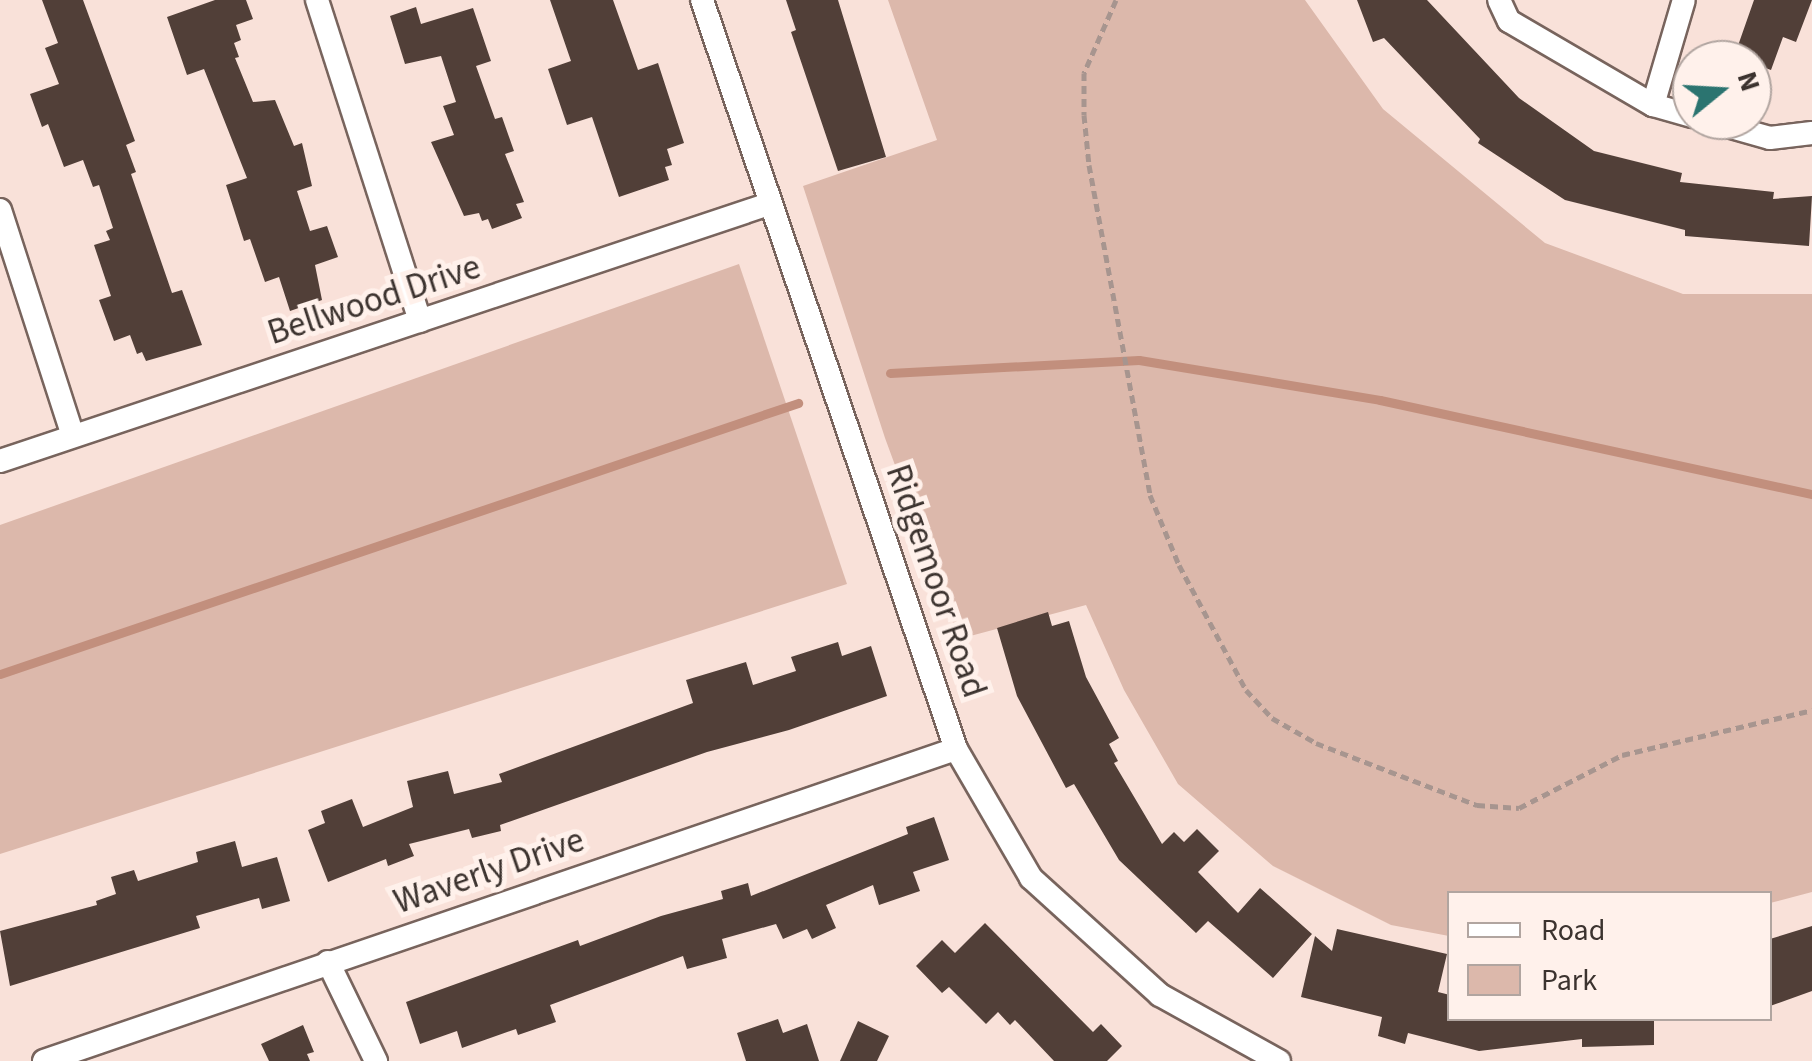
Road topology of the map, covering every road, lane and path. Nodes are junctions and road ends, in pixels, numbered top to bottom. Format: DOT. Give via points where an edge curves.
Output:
graph roads {
  1 [pos="317,0"];
  2 [pos="702,0"];
  3 [pos="1116,0"];
  4 [pos="1499,0"];
  5 [pos="1684,0"];
  6 [pos="1653,104"];
  7 [pos="1672,110"];
  8 [pos="1812,133"];
  9 [pos="1772,138"];
  10 [pos="769,204"];
  11 [pos="0,210"];
  12 [pos="420,321"];
  13 [pos="73,436"];
  14 [pos="0,461"];
  15 [pos="1812,710"];
  16 [pos="956,748"];
  17 [pos="328,962"];
  18 [pos="44,1061"];
  19 [pos="376,1061"];
  20 [pos="1279,1061"];
  1 -- 12 [label="street"];
  2 -- 10 [label="street, Ridgemoor Road"];
  3 -- 15 [label="path" via="1084,73 1084,115 1150,495 1246,690 1272,718 1316,743 1476,805 1518,808 1622,755"];
  4 -- 6 [label="street" via="1509,21"];
  5 -- 6 [label="street"];
  6 -- 7 [label="street"];
  8 -- 9 [label="street"];
  10 -- 12 [label="street, Bellwood Drive"];
  10 -- 16 [label="street, Ridgemoor Road"];
  11 -- 13 [label="street"];
  12 -- 13 [label="street, Bellwood Drive"];
  13 -- 14 [label="street, Bellwood Drive"];
  16 -- 17 [label="street, Waverly Drive"];
  16 -- 20 [label="street, Ridgemoor Road" via="1031,878 1160,995"];
  17 -- 18 [label="street, Waverly Drive"];
  17 -- 19 [label="street"];
}
